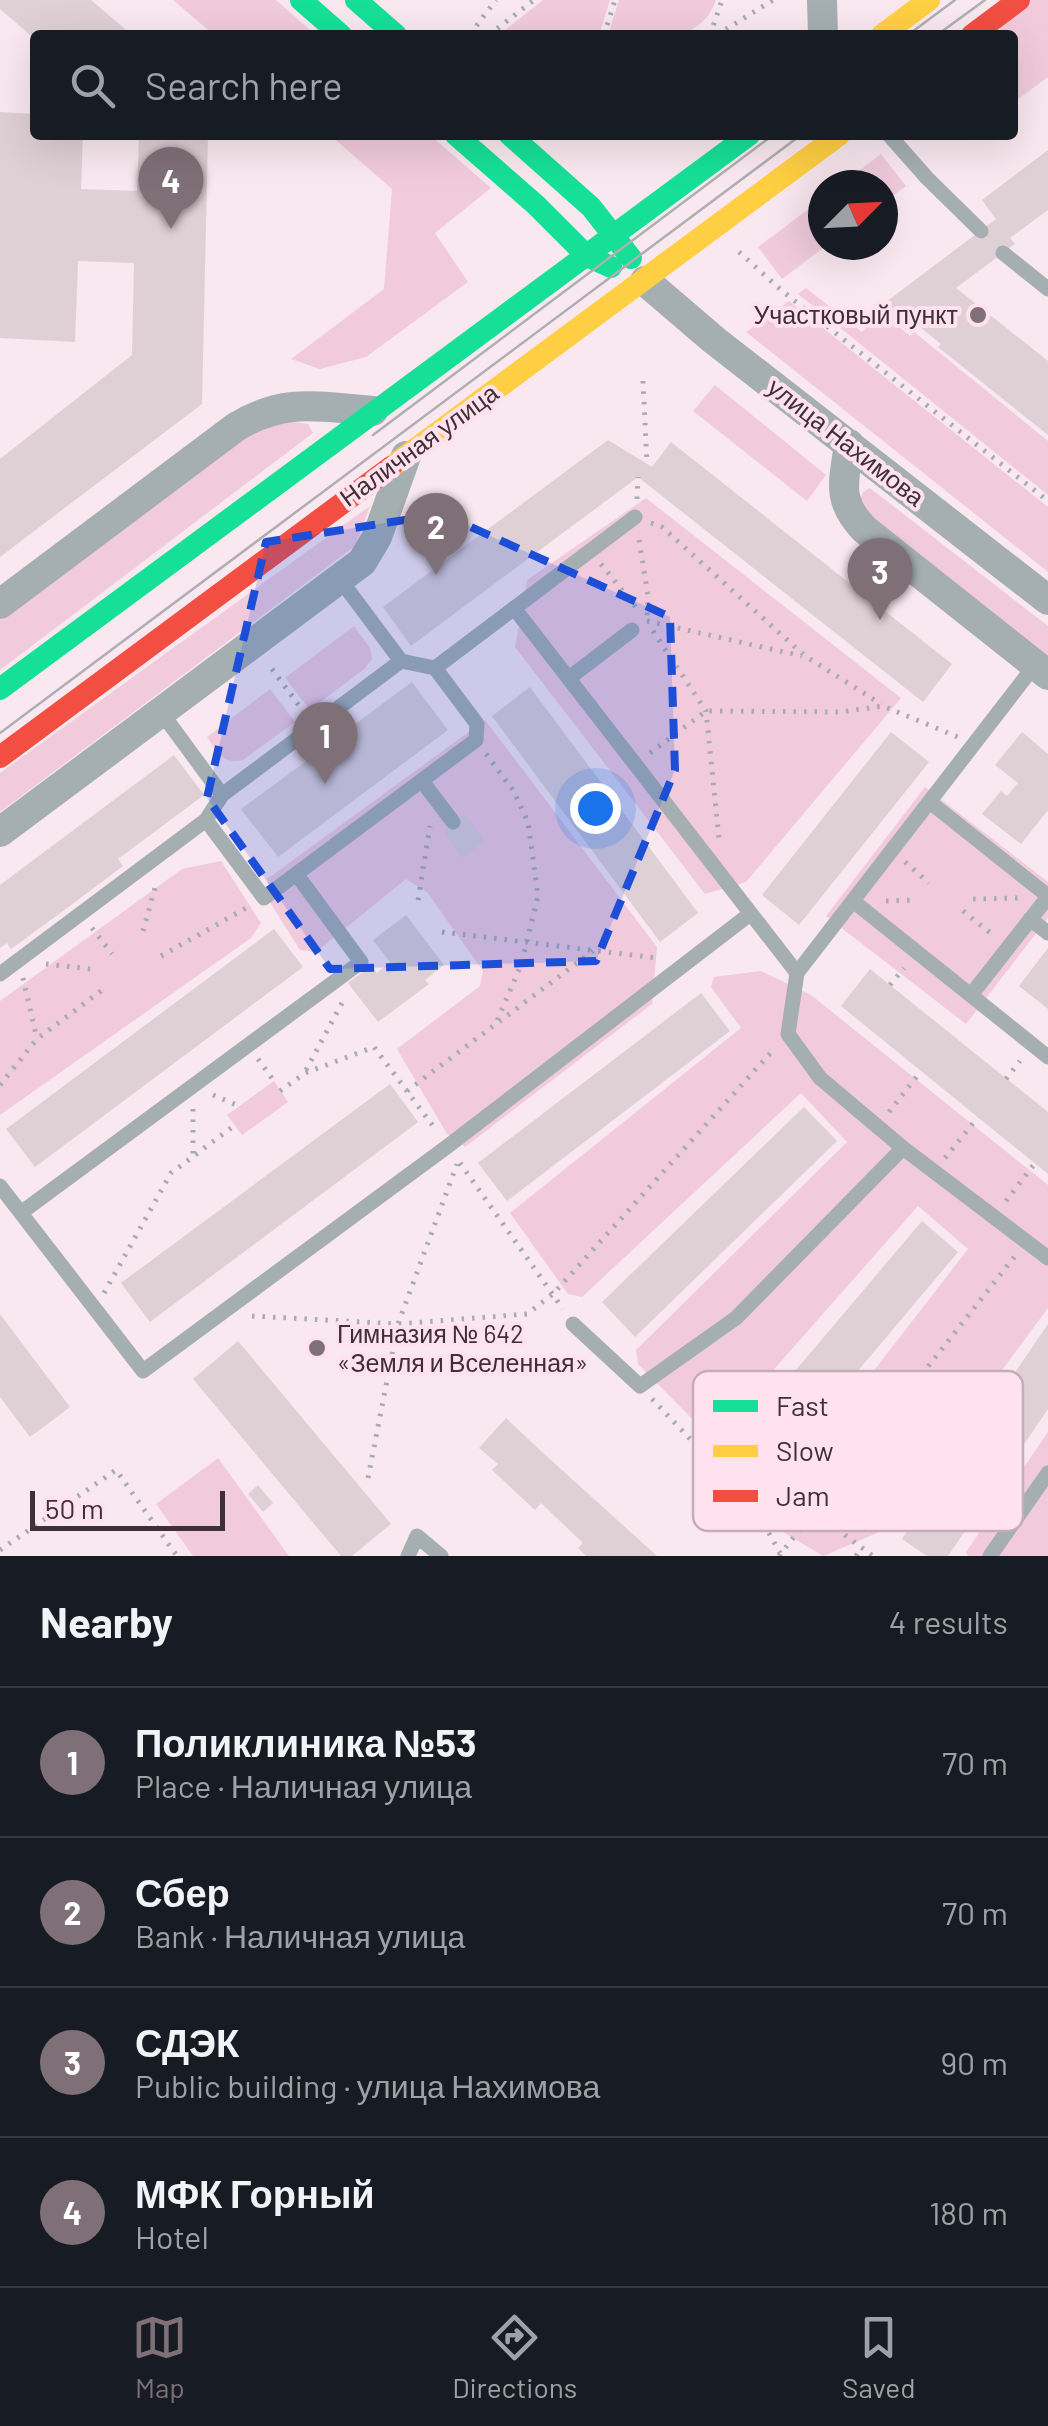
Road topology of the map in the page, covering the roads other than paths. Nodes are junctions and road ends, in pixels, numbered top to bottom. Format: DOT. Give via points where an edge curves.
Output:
graph roads {
  1 [pos="301,0"];
  2 [pos="356,0"];
  3 [pos="822,0"];
  4 [pos="929,0"];
  5 [pos="1019,0"];
  6 [pos="335,30"];
  7 [pos="390,30"];
  8 [pos="823,30"];
  9 [pos="889,30"];
  10 [pos="979,30"];
  11 [pos="462,140"];
  12 [pos="515,140"];
  13 [pos="742,140"];
  14 [pos="832,140"];
  15 [pos="893,140"];
  16 [pos="981,230"];
  17 [pos="616,234"];
  18 [pos="1003,253"];
  19 [pos="586,256"];
  20 [pos="1044,279"];
  21 [pos="645,282"];
  22 [pos="374,411"];
  23 [pos="849,444"];
  24 [pos="406,454"];
  25 [pos="635,517"];
  26 [pos="339,578"];
  27 [pos="1048,600"];
  28 [pos="0,604"];
  29 [pos="514,608"];
  30 [pos="632,630"];
  31 [pos="402,661"];
  32 [pos="435,668"];
  33 [pos="1042,670"];
  34 [pos="569,678"];
  35 [pos="0,689"];
  36 [pos="161,712"];
  37 [pos="0,757"];
  38 [pos="422,781"];
  39 [pos="222,795"];
  40 [pos="931,803"];
  41 [pos="206,820"];
  42 [pos="452,822"];
  43 [pos="0,832"];
  44 [pos="298,875"];
  45 [pos="1047,897"];
  46 [pos="853,901"];
  47 [pos="750,914"];
  48 [pos="1030,919"];
  49 [pos="1048,933"];
  50 [pos="797,973"];
  51 [pos="0,974"];
  52 [pos="972,995"];
  53 [pos="1048,1056"];
  54 [pos="903,1148"];
  55 [pos="0,1186"];
  56 [pos="22,1212"];
  57 [pos="1048,1258"];
  58 [pos="573,1324"];
  59 [pos="1048,1473"];
  60 [pos="1023,1512"];
  61 [pos="1011,1531"];
  62 [pos="995,1555"];
  63 [pos="408,1556"];
  64 [pos="441,1556"];
  1 -- 6 [label="main road"];
  2 -- 7 [label="main road"];
  3 -- 8 [label="street"];
  4 -- 9 [label="main road"];
  5 -- 10 [label="main road"];
  11 -- 19 [label="main road, улица Нахимова"];
  12 -- 17 [label="main road, улица Нахимова"];
  13 -- 17 [label="main road"];
  14 -- 21 [label="main road, Наличная улица"];
  15 -- 16 [label="lane"];
  17 -- 19 [label="main road"];
  17 -- 21 [label="main road, улица Нахимова"];
  18 -- 20 [label="lane"];
  19 -- 21 [label="main road, улица Нахимова"];
  19 -- 22 [label="main road"];
  21 -- 23 [label="street, улица Нахимова"];
  21 -- 24 [label="main road, Наличная улица"];
  22 -- 28 [label="street" via="288,405 261,412"];
  22 -- 35 [label="main road"];
  23 -- 27 [label="street, улица Нахимова"];
  23 -- 33 [label="street" via="842,492 848,512"];
  24 -- 26 [label="street" via="378,537 362,562"];
  24 -- 37 [label="main road, Наличная улица"];
  25 -- 29 [label="lane"];
  26 -- 31 [label="lane"];
  26 -- 36 [label="street"];
  29 -- 32 [label="lane"];
  29 -- 34 [label="lane"];
  30 -- 34 [label="lane"];
  31 -- 32 [label="lane"];
  31 -- 39 [label="lane"];
  32 -- 38 [label="lane" via="477,724 476,740"];
  33 -- 40 [label="lane"];
  34 -- 47 [label="lane"];
  36 -- 39 [label="lane"];
  36 -- 43 [label="street"];
  38 -- 42 [label="lane"];
  38 -- 44 [label="lane"];
  39 -- 41 [label="lane"];
  40 -- 45 [label="lane"];
  40 -- 46 [label="lane"];
  41 -- 44 [label="lane" via="264,898"];
  41 -- 51 [label="lane"];
  44 -- 56 [label="lane" via="361,962"];
  45 -- 48 [label="lane"];
  46 -- 50 [label="lane"];
  46 -- 52 [label="lane"];
  47 -- 50 [label="lane"];
  47 -- 56 [label="lane" via="143,1370"];
  48 -- 49 [label="lane"];
  48 -- 52 [label="lane"];
  50 -- 54 [label="lane" via="788,1034 820,1078"];
  52 -- 53 [label="lane"];
  54 -- 57 [label="lane"];
  54 -- 58 [label="lane" via="736,1318 640,1386"];
  55 -- 56 [label="lane"];
  59 -- 60 [label="lane"];
  61 -- 62 [label="lane"];
  63 -- 64 [label="lane" via="417,1536"];
}
